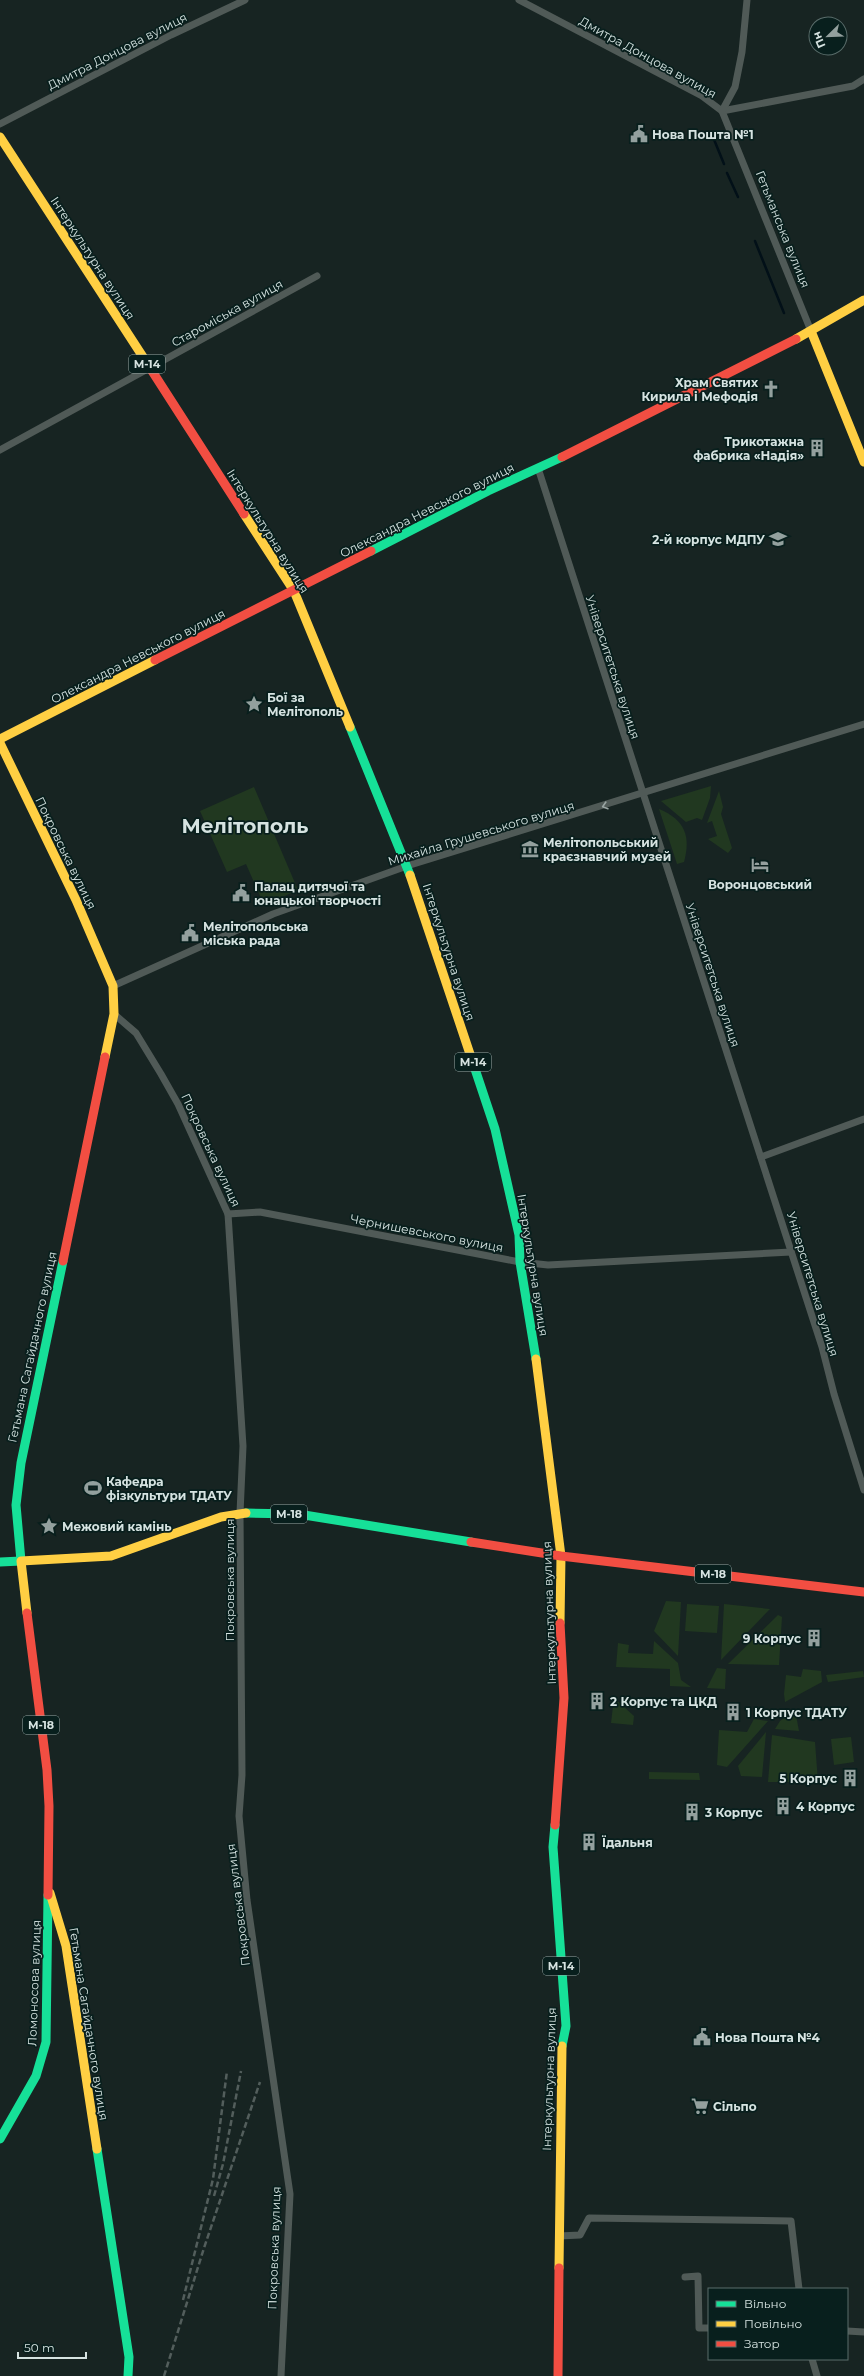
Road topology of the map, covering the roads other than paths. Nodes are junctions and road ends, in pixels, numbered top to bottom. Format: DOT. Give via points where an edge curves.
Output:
graph roads {
  1 [pos="245,0"];
  2 [pos="519,0"];
  3 [pos="747,0"];
  4 [pos="864,79"];
  5 [pos="722,111"];
  6 [pos="0,124"];
  7 [pos="0,137"];
  8 [pos="317,276"];
  9 [pos="864,300"];
  10 [pos="811,331"];
  11 [pos="150,368"];
  12 [pos="0,450"];
  13 [pos="864,462"];
  14 [pos="538,468"];
  15 [pos="294,591"];
  16 [pos="864,724"];
  17 [pos="0,739"];
  18 [pos="0,743"];
  19 [pos="642,794"];
  20 [pos="407,866"];
  21 [pos="113,986"];
  22 [pos="114,1014"];
  23 [pos="864,1119"];
  24 [pos="761,1158"];
  25 [pos="228,1214"];
  26 [pos="791,1252"];
  27 [pos="520,1262"];
  28 [pos="864,1490"];
  29 [pos="240,1513"];
  30 [pos="561,1556"];
  31 [pos="21,1561"];
  32 [pos="0,1562"];
  33 [pos="864,1592"];
  34 [pos="48,1889"];
  35 [pos="0,2139"];
  36 [pos="559,2236"];
  37 [pos="685,2277"];
  38 [pos="799,2288"];
  39 [pos="708,2328"];
  40 [pos="848,2331"];
  41 [pos="864,2332"];
  42 [pos="812,2360"];
  43 [pos="128,2376"];
  44 [pos="281,2376"];
  45 [pos="558,2376"];
  46 [pos="817,2376"];
  1 -- 6 [label="street, Дмитра Донцова вулиця" via="171,35"];
  2 -- 5 [label="street, Дмитра Донцова вулиця" via="702,96"];
  3 -- 5 [label="street" via="742,52 735,87"];
  4 -- 5 [label="street, Дмитра Донцова вулиця" via="853,86"];
  5 -- 10 [label="street, Гетьманська вулиця"];
  7 -- 11 [label="main road, Інтеркультурна вулиця / М-14"];
  8 -- 11 [label="street, Староміська вулиця"];
  9 -- 10 [label="main road, Олександра Невського вулиця"];
  10 -- 13 [label="main road, Гетьманська вулиця"];
  10 -- 14 [label="main road, Олександра Невського вулиця"];
  11 -- 12 [label="street, Староміська вулиця"];
  11 -- 15 [label="main road, Інтеркультурна вулиця / М-14"];
  14 -- 15 [label="main road, Олександра Невського вулиця"];
  14 -- 19 [label="street, Університетська вулиця"];
  15 -- 17 [label="main road, Олександра Невського вулиця"];
  15 -- 20 [label="main road, Інтеркультурна вулиця / М-14"];
  16 -- 19 [label="street, Михайла Грушевського вулиця"];
  18 -- 21 [label="main road, Покровська вулиця" via="76,900"];
  19 -- 20 [label="street, Михайла Грушевського вулиця, one-way"];
  19 -- 24 [label="street, Університетська вулиця"];
  20 -- 21 [label="street, Михайла Грушевського вулиця" via="273,914"];
  20 -- 27 [label="main road, Інтеркультурна вулиця / М-14" via="496,1130 519,1235"];
  21 -- 22 [label="main road, Покровська вулиця"];
  22 -- 25 [label="street, Покровська вулиця" via="136,1033 161,1074 178,1104"];
  22 -- 31 [label="main road, Гетьмана Сагайдачного вулиця" via="21,1462 16,1505"];
  23 -- 24 [label="street"];
  24 -- 26 [label="street, Університетська вулиця"];
  25 -- 27 [label="street, Чернишевського вулиця" via="260,1212"];
  25 -- 29 [label="street, Покровська вулиця" via="243,1446"];
  26 -- 27 [label="street, Чернишевського вулиця" via="548,1265"];
  26 -- 28 [label="street, Університетська вулиця"];
  27 -- 30 [label="main road, Інтеркультурна вулиця / М-14" via="536,1353"];
  29 -- 30 [label="main road, М-18" via="298,1514"];
  29 -- 31 [label="main road, М-18" via="215,1519 111,1556"];
  29 -- 44 [label="street, Покровська вулиця" via="240,1816 247,1900 290,2194"];
  30 -- 33 [label="main road, М-18"];
  30 -- 36 [label="main road, Інтеркультурна вулиця / М-14" via="560,1618 564,1698 553,1847 566,2026 561,2051"];
  31 -- 32 [label="main road"];
  31 -- 34 [label="main road, Гетьмана Сагайдачного вулиця / М-18" via="47,1770"];
  34 -- 35 [label="main road, Ломоносова вулиця / М-18" via="46,2042 36,2076"];
  34 -- 43 [label="main road, Гетьмана Сагайдачного вулиця" via="66,1946 129,2357"];
  36 -- 38 [label="street" via="580,2235 590,2218 791,2221"];
  36 -- 45 [label="main road, Інтеркультурна вулиця / М-14"];
  37 -- 39 [label="street" via="698,2276 700,2328"];
  40 -- 41 [label="street"];
  42 -- 46 [label="street"];
}
